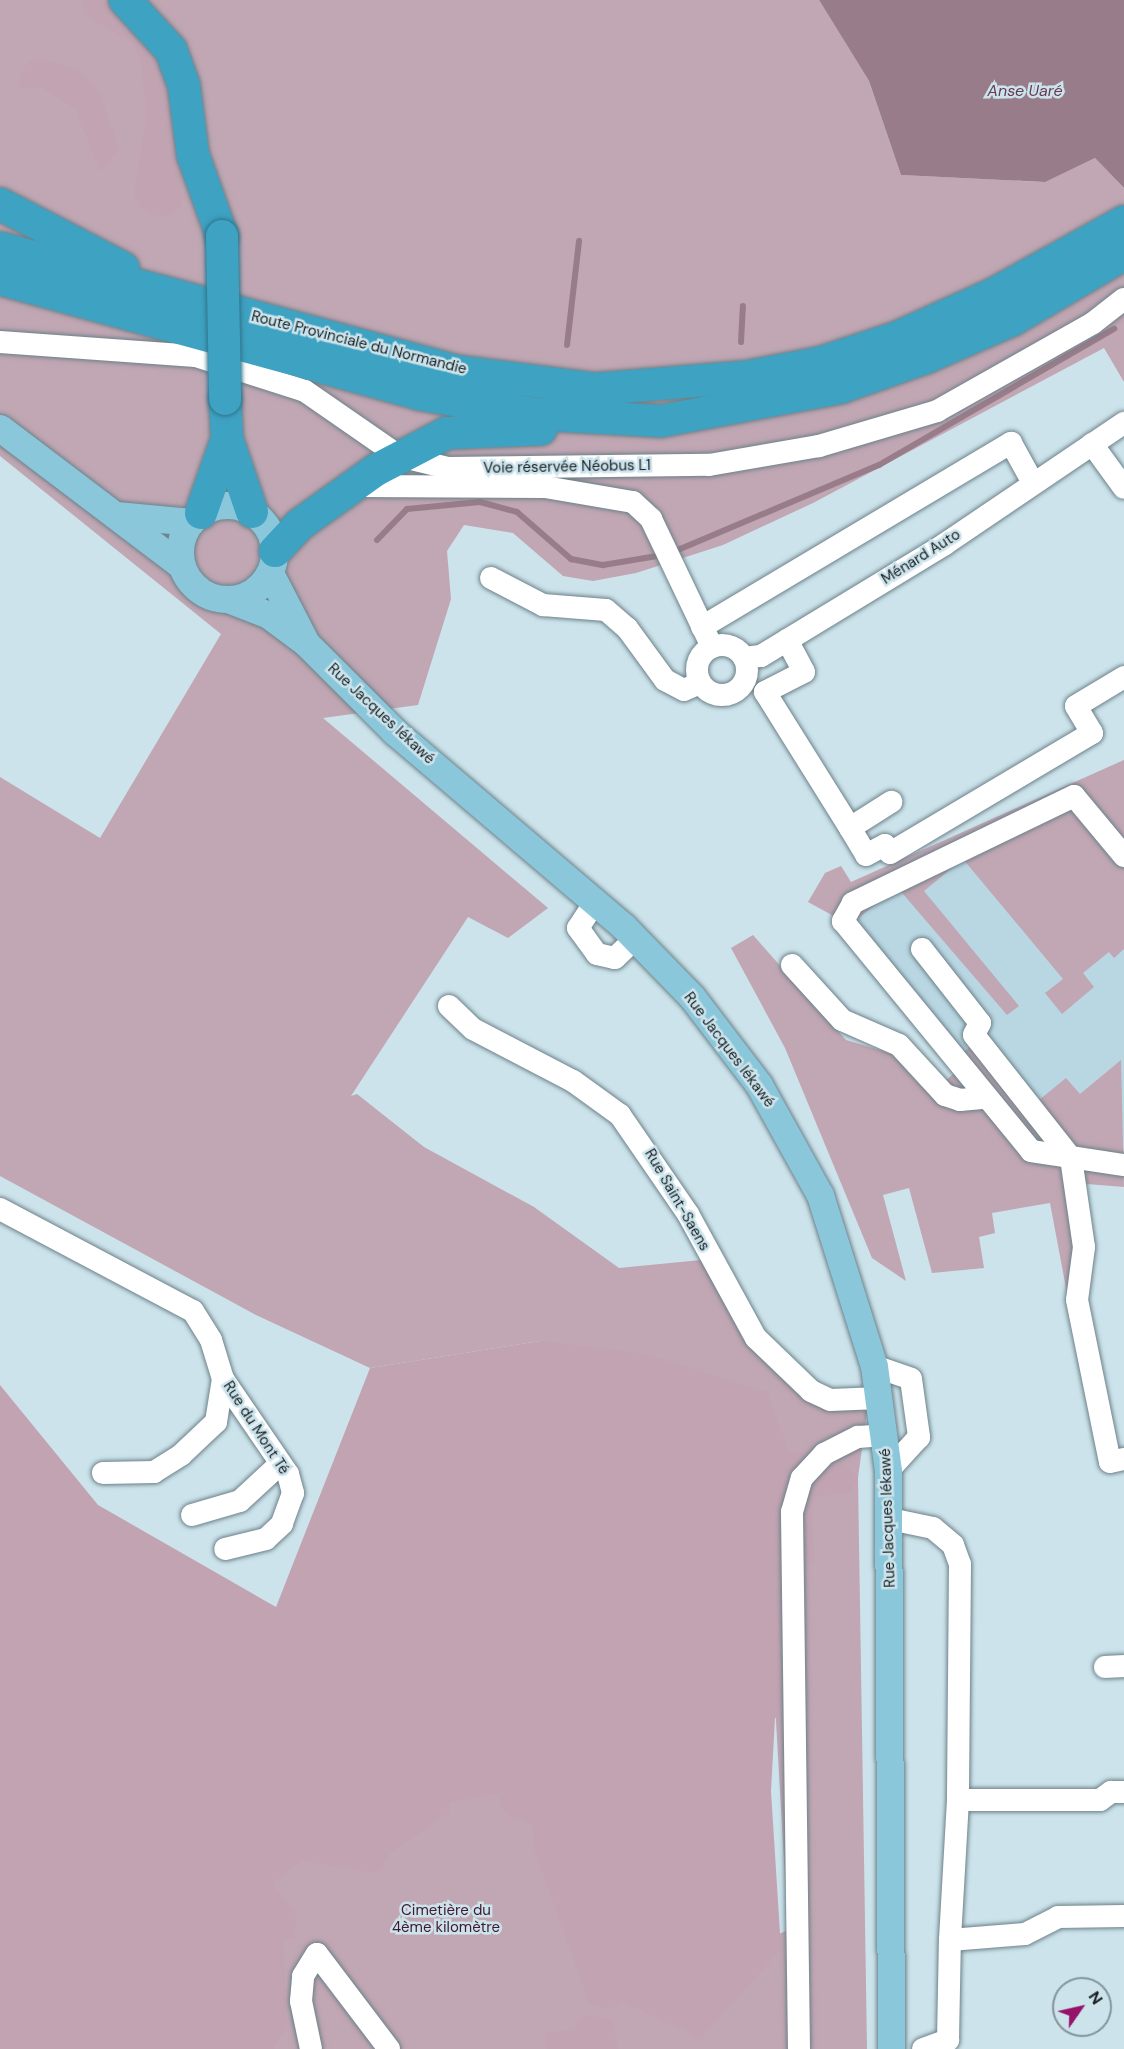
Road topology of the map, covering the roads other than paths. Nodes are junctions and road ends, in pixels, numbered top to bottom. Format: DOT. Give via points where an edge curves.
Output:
graph roads {
  1 [pos="125,0"];
  2 [pos="156,0"];
  3 [pos="0,204"];
  4 [pos="1124,222"];
  5 [pos="222,236"];
  6 [pos="0,248"];
  7 [pos="1124,255"];
  8 [pos="0,279"];
  9 [pos="174,294"];
  10 [pos="1124,299"];
  11 [pos="0,342"];
  12 [pos="661,421"];
  13 [pos="1124,423"];
  14 [pos="0,428"];
  15 [pos="227,439"];
  16 [pos="1092,444"];
  17 [pos="399,456"];
  18 [pos="1033,483"];
  19 [pos="361,486"];
  20 [pos="1124,488"];
  21 [pos="252,512"];
  22 [pos="116,515"];
  23 [pos="196,518"];
  24 [pos="272,562"];
  25 [pos="182,566"];
  26 [pos="491,578"];
  27 [pos="230,600"];
  28 [pos="702,627"];
  29 [pos="787,640"];
  30 [pos="306,643"];
  31 [pos="712,647"];
  32 [pos="744,658"];
  33 [pos="1124,677"];
  34 [pos="700,683"];
  35 [pos="735,692"];
  36 [pos="765,692"];
  37 [pos="891,802"];
  38 [pos="849,828"];
  39 [pos="1124,856"];
  40 [pos="595,902"];
  41 [pos="635,939"];
  42 [pos="922,950"];
  43 [pos="792,965"];
  44 [pos="449,1006"];
  45 [pos="982,1098"];
  46 [pos="1071,1158"];
  47 [pos="1124,1165"];
  48 [pos="0,1209"];
  49 [pos="874,1366"];
  50 [pos="223,1379"];
  51 [pos="880,1398"];
  52 [pos="885,1435"];
  53 [pos="1124,1459"];
  54 [pos="280,1464"];
  55 [pos="888,1471"];
  56 [pos="104,1473"];
  57 [pos="192,1515"];
  58 [pos="890,1520"];
  59 [pos="225,1549"];
  60 [pos="890,1783"];
  61 [pos="1124,1792"];
  62 [pos="958,1800"];
  63 [pos="1124,1916"];
  64 [pos="950,1940"];
  65 [pos="311,2049"];
  66 [pos="389,2049"];
  67 [pos="799,2049"];
  68 [pos="891,2049"];
  69 [pos="906,2049"];
  70 [pos="923,2049"];
  1 -- 5 [label="highway" via="171,50 183,86 193,155"];
  2 -- 5 [label="highway" via="174,17 191,47 206,93"];
  3 -- 9 [label="highway"];
  4 -- 9 [label="highway, Route Provinciale du Normandie" via="994,294 896,338 820,363 664,386 596,389 455,370"];
  5 -- 15 [label="highway, bridge"];
  6 -- 9 [label="highway, Route Provinciale du Normandie"];
  7 -- 12 [label="highway" via="1012,320 927,357 842,387"];
  8 -- 12 [label="highway" via="419,394 534,414"];
  10 -- 17 [label="street, Voie réservée Néobus L1" via="1093,323 937,411 819,446 709,465 448,468"];
  11 -- 17 [label="street, Voie réservée Néobus L1" via="196,357 305,391"];
  12 -- 17 [label="highway" via="447,433"];
  13 -- 16 [label="street, Ménard Auto"];
  14 -- 22 [label="main road"];
  15 -- 21 [label="highway"];
  15 -- 23 [label="highway"];
  16 -- 18 [label="street, Ménard Auto"];
  16 -- 20 [label="street"];
  17 -- 19 [label="highway"];
  18 -- 28 [label="street" via="1011,443"];
  18 -- 29 [label="street, Ménard Auto"];
  19 -- 24 [label="highway" via="298,525"];
  19 -- 28 [label="street" via="596,492 633,502 660,536"];
  21 -- 23 [label="main road" via="226,505"];
  21 -- 24 [label="main road" via="268,529"];
  22 -- 23 [label="main road"];
  22 -- 25 [label="main road"];
  23 -- 25 [label="main road" via="183,536"];
  24 -- 27 [label="main road" via="254,592"];
  24 -- 30 [label="main road, Rue Jacques Iékawé"];
  25 -- 27 [label="main road" via="201,591"];
  26 -- 34 [label="street" via="543,606 606,610 627,628 665,680 689,690"];
  27 -- 30 [label="main road, Rue Jacques Iékawé" via="267,614"];
  28 -- 31 [label="street"];
  29 -- 32 [label="street, Ménard Auto" via="761,656"];
  29 -- 36 [label="street" via="804,672"];
  30 -- 40 [label="main road, Rue Jacques Iékawé" via="395,732"];
  31 -- 32 [label="street" via="729,646"];
  31 -- 34 [label="street" via="697,667"];
  32 -- 35 [label="street" via="745,679"];
  33 -- 38 [label="street" via="1076,706 1092,733 890,853 885,845 866,855"];
  34 -- 35 [label="street" via="720,695"];
  35 -- 36 [label="street" via="755,687"];
  36 -- 38 [label="street"];
  37 -- 38 [label="street"];
  39 -- 45 [label="street" via="1074,796 853,903 843,921 855,941"];
  40 -- 41 [label="main road, Rue Jacques Iékawé"];
  40 -- 41 [label="street" via="578,928 597,954 615,958"];
  41 -- 49 [label="main road, Rue Jacques Iékawé" via="692,997 794,1142 837,1239"];
  42 -- 46 [label="street" via="980,1023 974,1035"];
  43 -- 45 [label="street" via="843,1020 899,1045 945,1095 960,1100"];
  44 -- 51 [label="street, Rue Saint-Saens" via="473,1029 573,1081 621,1115 653,1156 756,1338 811,1391 830,1400"];
  45 -- 46 [label="street" via="1031,1151"];
  46 -- 47 [label="street"];
  46 -- 53 [label="street" via="1084,1246 1077,1299 1081,1323 1110,1462"];
  48 -- 50 [label="street, Rue du Mont Té" via="193,1311 212,1340"];
  49 -- 51 [label="main road, Rue Jacques Iékawé"];
  49 -- 55 [label="street" via="911,1379 919,1437"];
  50 -- 54 [label="street, Rue du Mont Té"];
  50 -- 56 [label="street" via="216,1422 182,1455 154,1472"];
  51 -- 52 [label="main road, Rue Jacques Iékawé"];
  52 -- 55 [label="main road, Rue Jacques Iékawé"];
  52 -- 67 [label="street" via="858,1437 824,1454 802,1478 792,1512"];
  54 -- 57 [label="street" via="240,1500"];
  54 -- 59 [label="street, Rue du Mont Té" via="293,1492 282,1524 266,1539"];
  55 -- 58 [label="main road, Rue Jacques Iékawé"];
  58 -- 60 [label="main road, Rue Jacques Iékawé"];
  58 -- 62 [label="street" via="933,1528 953,1545 960,1564"];
  60 -- 68 [label="main road, Rue Jacques Iékawé"];
  60 -- 69 [label="main road, Rue Jacques Iékawé"];
  61 -- 62 [label="street" via="1111,1792 1100,1800"];
  62 -- 64 [label="street"];
  63 -- 64 [label="street" via="1058,1917 1025,1934"];
  64 -- 70 [label="street" via="948,2040"];
  65 -- 66 [label="street" via="301,2001 303,1976 317,1954"];
}
